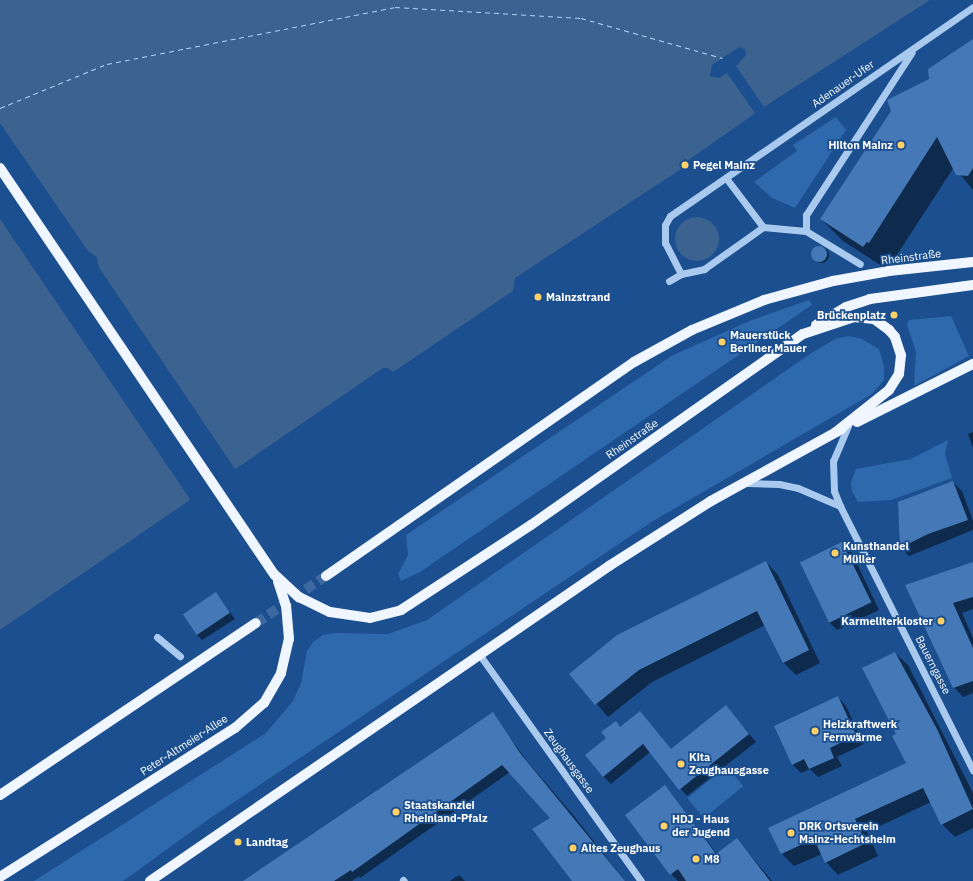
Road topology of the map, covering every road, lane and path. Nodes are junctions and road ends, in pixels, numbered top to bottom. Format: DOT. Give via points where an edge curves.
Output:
graph roads {
  1 [pos="973,7"];
  2 [pos="914,48"];
  3 [pos="0,168"];
  4 [pos="726,178"];
  5 [pos="763,227"];
  6 [pos="806,231"];
  7 [pos="973,262"];
  8 [pos="860,264"];
  9 [pos="681,274"];
  10 [pos="669,281"];
  11 [pos="973,285"];
  12 [pos="803,334"];
  13 [pos="973,364"];
  14 [pos="848,426"];
  15 [pos="836,432"];
  16 [pos="743,484"];
  17 [pos="840,506"];
  18 [pos="275,575"];
  19 [pos="326,576"];
  20 [pos="256,623"];
  21 [pos="157,637"];
  22 [pos="479,654"];
  23 [pos="180,656"];
  24 [pos="973,770"];
  25 [pos="0,796"];
  26 [pos="0,877"];
  27 [pos="150,881"];
  28 [pos="642,881"];
  1 -- 2 [label="street, Adenauer-Ufer"];
  2 -- 4 [label="street, Adenauer-Ufer"];
  2 -- 6 [label="street" via="806,215"];
  3 -- 18 [label="main road"];
  4 -- 5 [label="street"];
  4 -- 9 [label="street, Adenauer-Ufer" via="670,216 665,225 665,243"];
  5 -- 6 [label="street"];
  5 -- 9 [label="street" via="704,269"];
  6 -- 8 [label="street"];
  7 -- 19 [label="main road, Rheinstraße" via="889,271 833,281 764,300 717,318 634,362"];
  9 -- 10 [label="street"];
  11 -- 12 [label="main road" via="857,302 834,313"];
  12 -- 15 [label="main road, Rheinstraße" via="843,319 864,317 890,330 899,346 901,365 895,383"];
  12 -- 18 [label="main road, Rheinstraße" via="531,525 401,610 370,618 334,613 299,597"];
  13 -- 14 [label="main road, Rheinstraße"];
  14 -- 15 [label="main road, Rheinstraße"];
  14 -- 17 [label="street, Bauerngasse" via="833,461 834,491"];
  15 -- 16 [label="main road, Rheinstraße"];
  16 -- 17 [label="street" via="779,484 798,488"];
  16 -- 22 [label="main road, Rheinstraße" via="609,566"];
  17 -- 24 [label="street, Bauerngasse"];
  18 -- 26 [label="main road, Peter-Altmeier-Allee" via="286,606 289,639 281,673 264,703 235,728"];
  20 -- 25 [label="main road"];
  21 -- 23 [label="street"];
  22 -- 27 [label="main road"];
  22 -- 28 [label="street, Zeughausgasse"];
}
